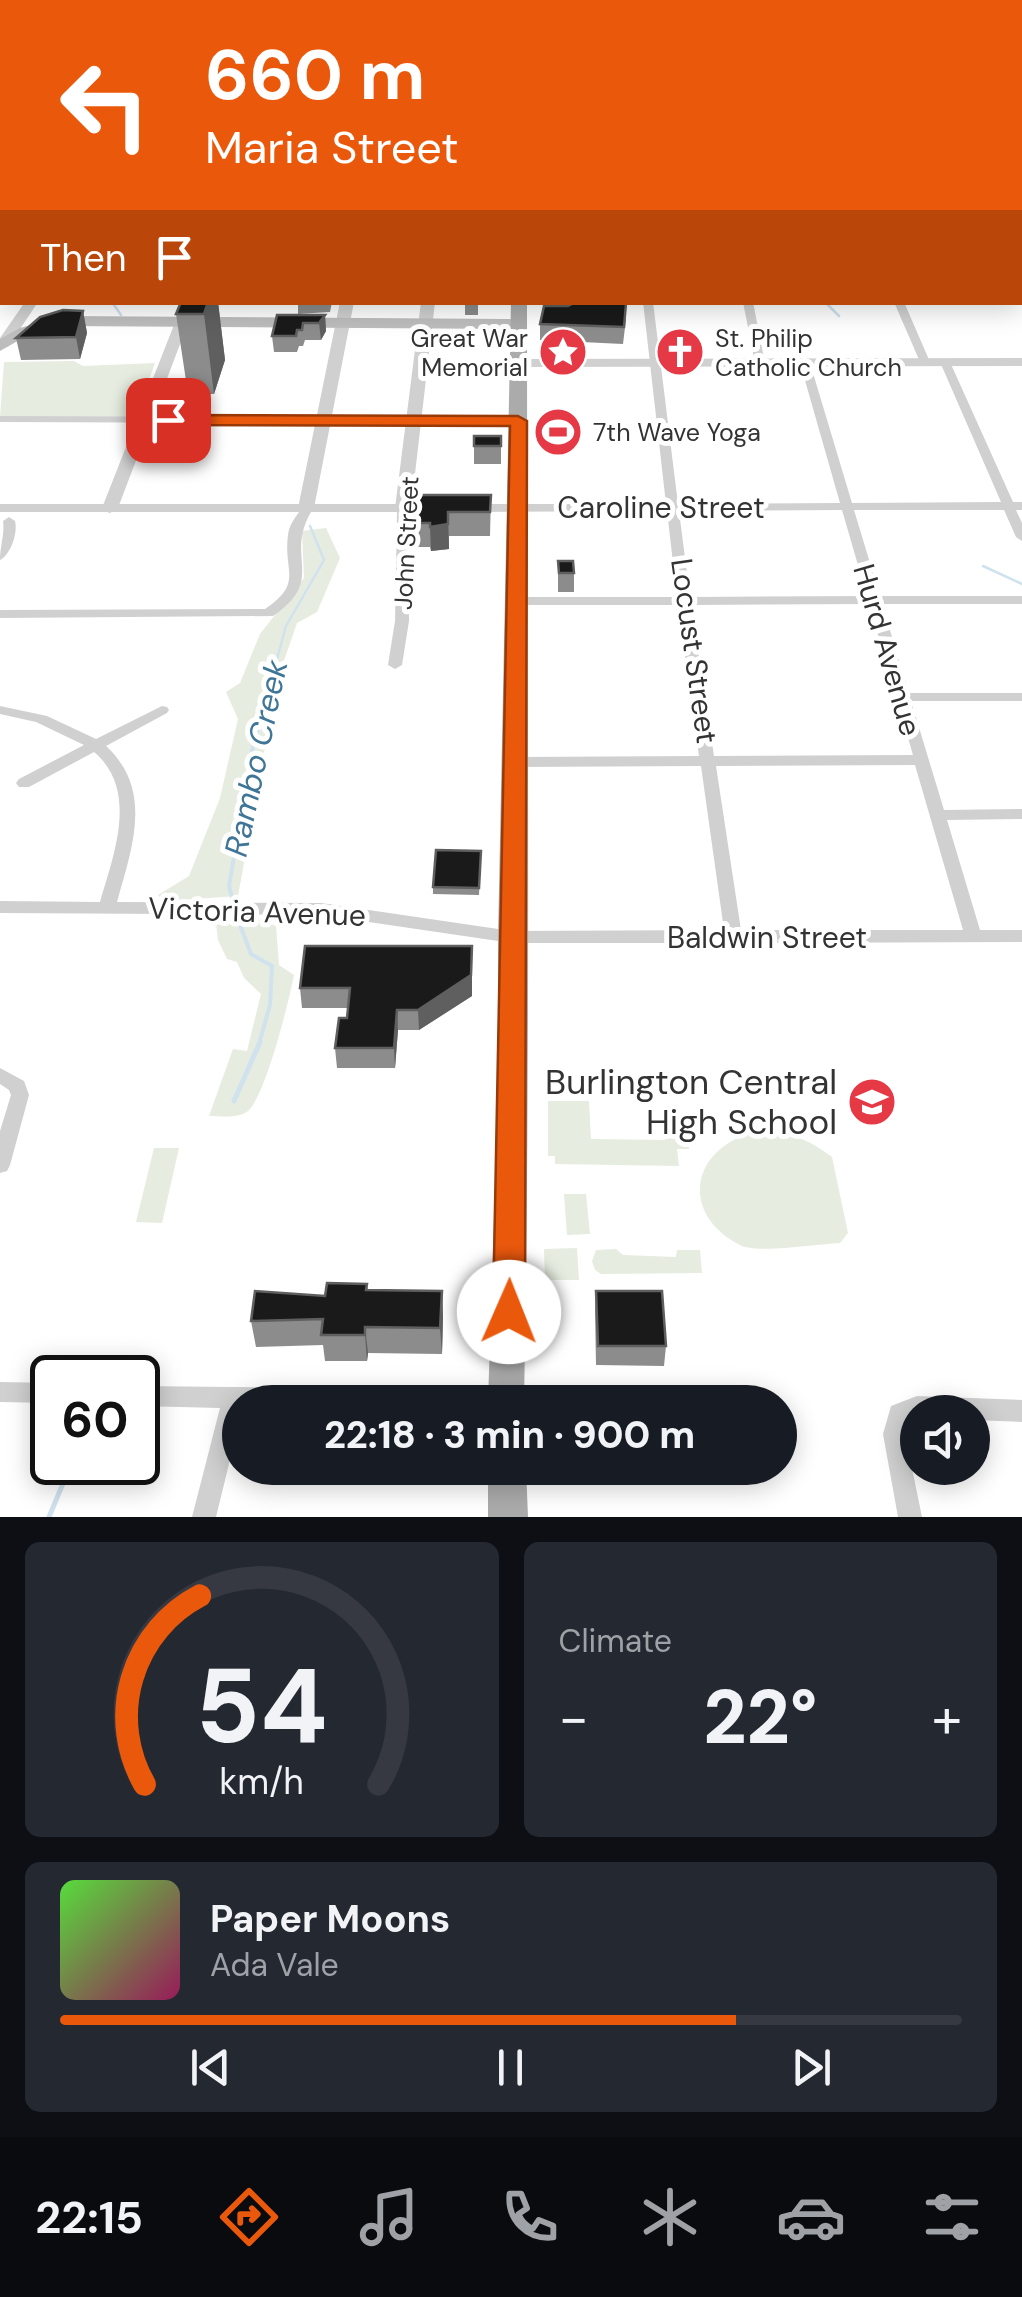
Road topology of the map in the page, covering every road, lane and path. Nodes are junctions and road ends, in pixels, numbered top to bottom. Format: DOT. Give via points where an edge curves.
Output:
graph roads {
  1 [pos="31,305"];
  2 [pos="189,305"];
  3 [pos="346,305"];
  4 [pos="428,305"];
  5 [pos="519,305"];
  6 [pos="648,305"];
  7 [pos="749,305"];
  8 [pos="900,305"];
  9 [pos="70,322"];
  10 [pos="342,322"];
  11 [pos="426,322"];
  12 [pos="182,323"];
  13 [pos="518,324"];
  14 [pos="1,348"];
  15 [pos="760,362"];
  16 [pos="925,362"];
  17 [pos="945,362"];
  18 [pos="1022,362"];
  19 [pos="518,363"];
  20 [pos="656,363"];
  21 [pos="806,363"];
  22 [pos="0,419"];
  23 [pos="146,420"];
  24 [pos="322,420"];
  25 [pos="415,421"];
  26 [pos="518,421"];
  27 [pos="1015,506"];
  28 [pos="846,507"];
  29 [pos="0,508"];
  30 [pos="110,508"];
  31 [pos="306,508"];
  32 [pos="404,508"];
  33 [pos="515,508"];
  34 [pos="675,508"];
  35 [pos="8,519"];
  36 [pos="1022,537"];
  37 [pos="0,556"];
  38 [pos="516,600"];
  39 [pos="872,600"];
  40 [pos="1022,600"];
  41 [pos="684,601"];
  42 [pos="0,614"];
  43 [pos="395,664"];
  44 [pos="901,697"];
  45 [pos="1022,697"];
  46 [pos="0,710"];
  47 [pos="162,710"];
  48 [pos="97,744"];
  49 [pos="710,760"];
  50 [pos="920,760"];
  51 [pos="516,762"];
  52 [pos="24,782"];
  53 [pos="1022,814"];
  54 [pos="937,815"];
  55 [pos="0,907"];
  56 [pos="107,908"];
  57 [pos="973,936"];
  58 [pos="1022,936"];
  59 [pos="512,938"];
  60 [pos="734,939"];
  61 [pos="0,1075"];
  62 [pos="0,1165"];
  63 [pos="506,1385"];
  64 [pos="0,1392"];
  65 [pos="30,1393"];
  66 [pos="160,1396"];
  67 [pos="222,1398"];
  68 [pos="1022,1410"];
  69 [pos="222,1446"];
  70 [pos="507,1485"];
  71 [pos="204,1517"];
  72 [pos="508,1517"];
  73 [pos="910,1517"];
  1 -- 9 [label="street" via="31,318"];
  1 -- 14 [label="street"];
  2 -- 12 [label="street"];
  3 -- 10 [label="street"];
  4 -- 11 [label="street, John Street"];
  5 -- 13 [label="main road"];
  6 -- 20 [label="street, Locust Street"];
  7 -- 15 [label="street"];
  8 -- 16 [label="street"];
  9 -- 12 [label="main road"];
  9 -- 14 [label="main road" via="30,329"];
  10 -- 11 [label="main road"];
  10 -- 12 [label="main road"];
  10 -- 24 [label="street"];
  11 -- 13 [label="main road"];
  11 -- 25 [label="street, John Street"];
  12 -- 23 [label="street"];
  13 -- 19 [label="main road"];
  15 -- 20 [label="street"];
  15 -- 21 [label="street"];
  16 -- 17 [label="street"];
  16 -- 21 [label="street"];
  17 -- 18 [label="street"];
  17 -- 27 [label="street"];
  19 -- 20 [label="street"];
  19 -- 26 [label="main road"];
  20 -- 34 [label="street, Locust Street"];
  21 -- 28 [label="street, Hurd Avenue"];
  22 -- 23 [label="street"];
  23 -- 24 [label="street"];
  23 -- 30 [label="street"];
  24 -- 25 [label="street"];
  24 -- 31 [label="street"];
  25 -- 26 [label="street"];
  25 -- 32 [label="street, John Street"];
  26 -- 33 [label="main road"];
  27 -- 28 [label="street, Caroline Street"];
  27 -- 36 [label="street"];
  28 -- 34 [label="street, Caroline Street"];
  28 -- 39 [label="street, Hurd Avenue"];
  29 -- 35 [label="street, Caroline Street"];
  30 -- 31 [label="street, Caroline Street"];
  30 -- 35 [label="street, Caroline Street"];
  31 -- 32 [label="street, Caroline Street"];
  31 -- 42 [label="street" via="294,536 296,585 268,612"];
  32 -- 33 [label="street, Caroline Street"];
  32 -- 43 [label="street, John Street"];
  33 -- 34 [label="street, Caroline Street"];
  33 -- 38 [label="main road"];
  34 -- 41 [label="street, Locust Street"];
  35 -- 37 [label="street" via="11,530"];
  38 -- 41 [label="street"];
  38 -- 51 [label="main road"];
  39 -- 40 [label="street"];
  39 -- 41 [label="street"];
  39 -- 44 [label="street, Hurd Avenue"];
  41 -- 49 [label="street, Locust Street"];
  44 -- 45 [label="street"];
  44 -- 50 [label="street, Hurd Avenue"];
  46 -- 48 [label="street" via="55,722"];
  47 -- 48 [label="street"];
  48 -- 52 [label="street"];
  48 -- 56 [label="street" via="126,780 129,808"];
  49 -- 50 [label="street"];
  49 -- 51 [label="street"];
  49 -- 60 [label="street, Locust Street"];
  50 -- 54 [label="street, Hurd Avenue"];
  51 -- 59 [label="main road"];
  53 -- 54 [label="street"];
  54 -- 57 [label="street, Hurd Avenue"];
  55 -- 56 [label="street, Victoria Avenue"];
  56 -- 59 [label="street, Victoria Avenue" via="322,909"];
  57 -- 58 [label="street, Baldwin Street"];
  57 -- 60 [label="street, Baldwin Street"];
  59 -- 60 [label="street, Baldwin Street"];
  59 -- 63 [label="main road"];
  61 -- 62 [label="street" via="20,1095"];
  64 -- 65 [label="street"];
  66 -- 67 [label="street"];
  68 -- 73 [label="street" via="917,1408 899,1414 894,1434"];
  69 -- 71 [label="street"];
  70 -- 72 [label="main road"];
}
